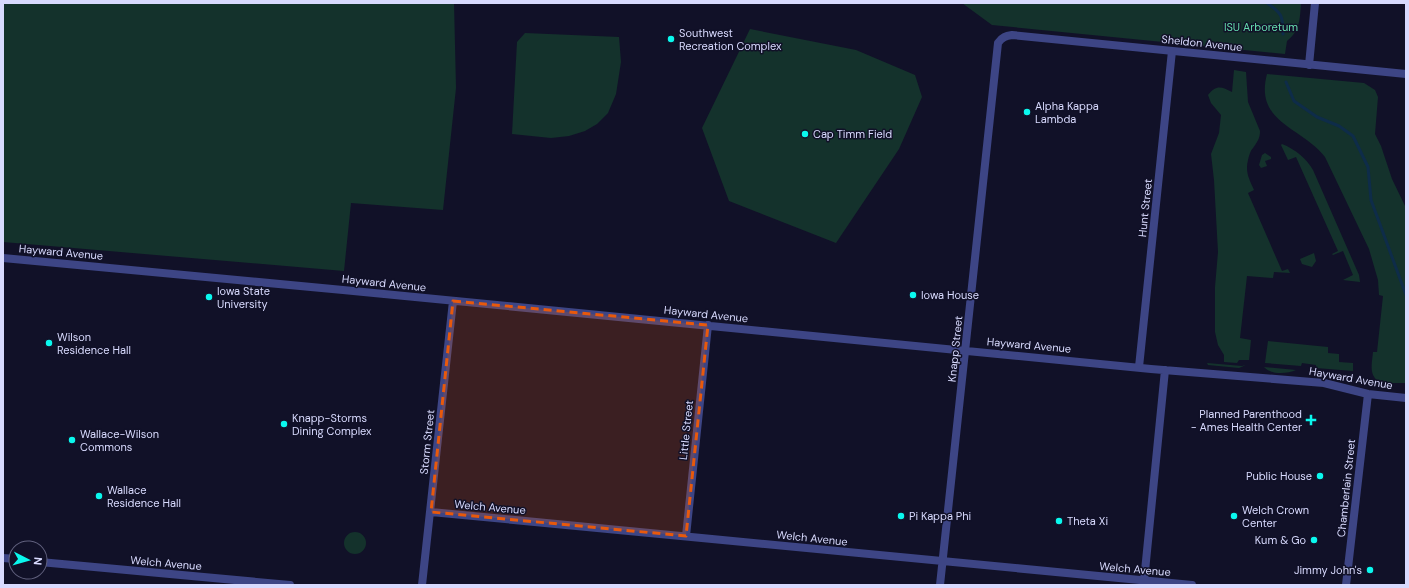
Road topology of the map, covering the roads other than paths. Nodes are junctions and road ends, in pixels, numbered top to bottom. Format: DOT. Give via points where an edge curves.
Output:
graph roads {
  1 [pos="1315,3"];
  2 [pos="998,43"];
  3 [pos="1172,51"];
  4 [pos="1309,65"];
  5 [pos="1406,74"];
  6 [pos="3,258"];
  7 [pos="453,300"];
  8 [pos="708,325"];
  9 [pos="966,350"];
  10 [pos="1139,367"];
  11 [pos="1165,370"];
  12 [pos="1368,394"];
  13 [pos="1406,398"];
  14 [pos="431,512"];
  15 [pos="686,536"];
  16 [pos="943,562"];
  17 [pos="48,563"];
  18 [pos="1144,581"];
  19 [pos="290,585"];
  20 [pos="422,585"];
  21 [pos="940,585"];
  22 [pos="1192,585"];
  23 [pos="1346,585"];
  1 -- 4 [label="street"];
  2 -- 3 [label="street, Sheldon Avenue" via="1012,35"];
  2 -- 9 [label="street, Knapp Street"];
  3 -- 4 [label="street, Sheldon Avenue"];
  3 -- 10 [label="street, Hunt Street"];
  4 -- 5 [label="street, Sheldon Avenue"];
  6 -- 7 [label="street, Hayward Avenue"];
  7 -- 8 [label="street, Hayward Avenue"];
  7 -- 14 [label="street, Storm Street"];
  8 -- 9 [label="street, Hayward Avenue"];
  8 -- 15 [label="street, Little Street"];
  9 -- 10 [label="street, Hayward Avenue"];
  9 -- 16 [label="street, Knapp Street"];
  10 -- 11 [label="street, Hayward Avenue"];
  11 -- 12 [label="street, Hayward Avenue" via="1324,383"];
  11 -- 18 [label="street"];
  12 -- 13 [label="street, Hayward Avenue"];
  12 -- 23 [label="street, Chamberlain Street"];
  14 -- 15 [label="street, Welch Avenue"];
  14 -- 20 [label="street, Storm Street"];
  15 -- 16 [label="street, Welch Avenue"];
  16 -- 18 [label="street, Welch Avenue"];
  16 -- 21 [label="street, Knapp Street"];
  17 -- 19 [label="street, Welch Avenue"];
  18 -- 22 [label="street, Welch Avenue"];
}
